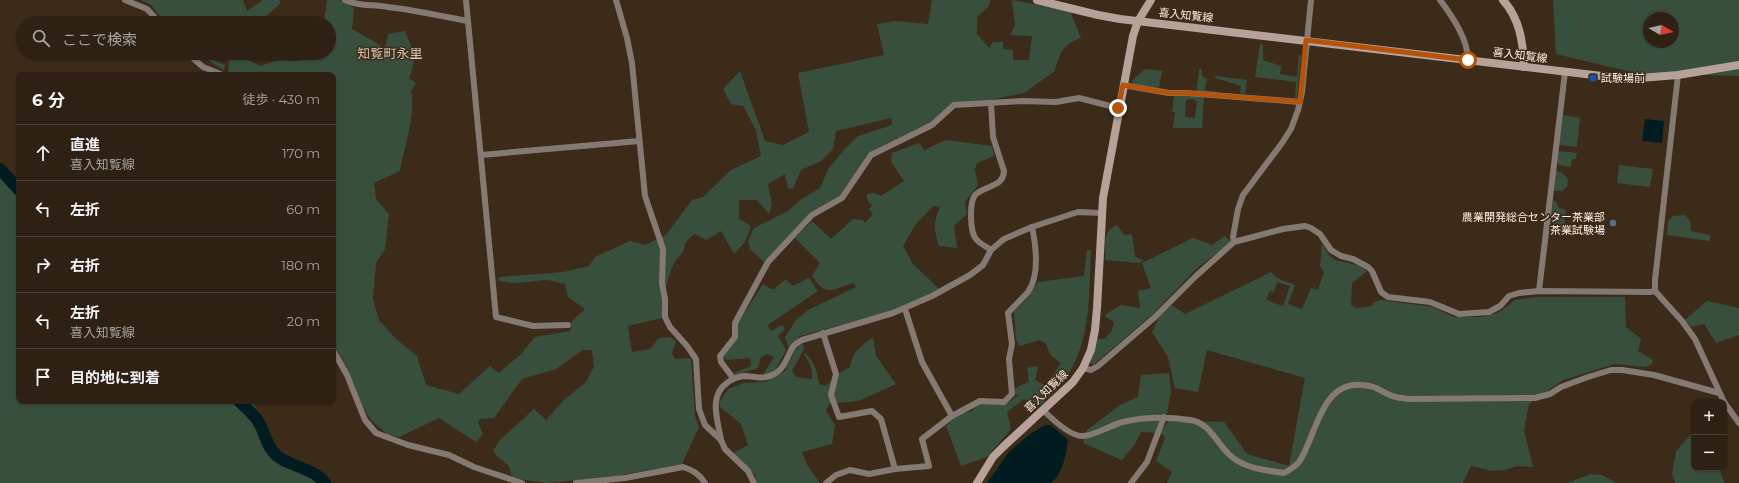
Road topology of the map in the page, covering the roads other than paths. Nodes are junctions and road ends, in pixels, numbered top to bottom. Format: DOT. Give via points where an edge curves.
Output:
graph roads {
  1 [pos="126,0"];
  2 [pos="345,0"];
  3 [pos="466,0"];
  4 [pos="616,0"];
  5 [pos="1037,0"];
  6 [pos="1151,0"];
  7 [pos="1311,0"];
  8 [pos="1440,0"];
  9 [pos="1504,0"];
  10 [pos="154,16"];
  11 [pos="467,20"];
  12 [pos="1138,21"];
  13 [pos="1306,40"];
  14 [pos="194,60"];
  15 [pos="1468,60"];
  16 [pos="1739,65"];
  17 [pos="1524,66"];
  18 [pos="215,72"];
  19 [pos="1564,72"];
  20 [pos="1678,75"];
  21 [pos="1123,85"];
  22 [pos="1300,102"];
  23 [pos="991,103"];
  24 [pos="1118,108"];
  25 [pos="639,141"];
  26 [pos="481,155"];
  27 [pos="1101,213"];
  28 [pos="1032,227"];
  29 [pos="1234,242"];
  30 [pos="991,250"];
  31 [pos="1539,291"];
  32 [pos="1655,291"];
  33 [pos="905,309"];
  34 [pos="568,325"];
  35 [pos="823,333"];
  36 [pos="336,355"];
  37 [pos="1083,368"];
  38 [pos="733,378"];
  39 [pos="1719,393"];
  40 [pos="1722,399"];
  41 [pos="1727,406"];
  42 [pos="1043,410"];
  43 [pos="952,416"];
  44 [pos="1164,417"];
  45 [pos="1739,423"];
  46 [pos="720,440"];
  47 [pos="895,469"];
  48 [pos="522,483"];
  49 [pos="576,483"];
  50 [pos="705,483"];
  51 [pos="754,483"];
  52 [pos="826,483"];
  53 [pos="977,483"];
  54 [pos="1131,483"];
  1 -- 10 [label="street" via="147,9"];
  2 -- 11 [label="street" via="350,3 386,6"];
  3 -- 11 [label="street"];
  4 -- 25 [label="street" via="632,63"];
  5 -- 12 [label="main road" via="1098,15"];
  6 -- 12 [label="main road"];
  7 -- 13 [label="street"];
  8 -- 15 [label="street" via="1464,42"];
  9 -- 17 [label="main road" via="1519,27"];
  11 -- 26 [label="street"];
  12 -- 13 [label="main road, 喜入知覧線"];
  12 -- 21 [label="main road, 喜入知覧線"];
  13 -- 15 [label="main road, 喜入知覧線"];
  13 -- 22 [label="street"];
  14 -- 18 [label="street"];
  15 -- 17 [label="main road, 喜入知覧線"];
  16 -- 20 [label="main road, 喜入知覧線"];
  17 -- 19 [label="main road, 喜入知覧線"];
  19 -- 20 [label="main road, 喜入知覧線" via="1627,79"];
  19 -- 31 [label="street"];
  20 -- 32 [label="street"];
  21 -- 22 [label="street" via="1169,93"];
  21 -- 24 [label="main road, 喜入知覧線"];
  22 -- 29 [label="street" via="1291,129 1243,196 1238,209"];
  23 -- 24 [label="street" via="1056,102 1079,98"];
  23 -- 30 [label="street" via="993,137 1004,176 1001,182 976,194 970,213 976,240"];
  23 -- 38 [label="street" via="954,105 932,125 871,155 842,198 812,215 768,262 735,323 735,336 720,356 721,362"];
  24 -- 27 [label="main road, 喜入知覧線"];
  25 -- 26 [label="street"];
  25 -- 46 [label="street" via="645,196 663,249 665,317 670,328 696,359 699,409 705,425"];
  26 -- 34 [label="street" via="496,316 533,326"];
  27 -- 28 [label="street" via="1078,212"];
  27 -- 37 [label="main road, 喜入知覧線" via="1095,330"];
  28 -- 30 [label="street" via="1004,240"];
  28 -- 43 [label="street" via="1036,244 1034,277 1028,292 1008,313 1012,344 1009,359 1012,394 1004,402 980,401"];
  29 -- 31 [label="street" via="1305,226 1320,234 1331,250 1368,267 1381,292 1388,297 1430,302 1458,314 1489,312 1500,306 1509,296"];
  29 -- 37 [label="street" via="1155,317 1098,366 1091,370"];
  30 -- 33 [label="street" via="983,264 970,275"];
  31 -- 32 [label="street"];
  32 -- 39 [label="street" via="1682,321 1694,339"];
  33 -- 35 [label="street"];
  33 -- 43 [label="street" via="922,362"];
  35 -- 38 [label="street" via="802,340 794,346 778,372 764,378"];
  35 -- 47 [label="street" via="836,374 831,395 839,418 872,411 881,419"];
  36 -- 48 [label="street" via="348,375 365,420 376,433 408,445 449,455 474,467"];
  37 -- 42 [label="main road, 喜入知覧線" via="1073,382"];
  38 -- 46 [label="street" via="722,386 716,395"];
  39 -- 40 [label="street"];
  39 -- 44 [label="street" via="1654,375 1622,370 1588,376 1550,394 1535,398 1408,400 1390,395 1377,387 1361,384 1339,391 1328,402 1298,464 1284,473 1249,467 1233,458 1207,427 1197,422"];
  41 -- 45 [label="street"];
  42 -- 44 [label="street" via="1071,433 1082,436 1123,422"];
  42 -- 53 [label="main road, 喜入知覧線" via="993,458"];
  43 -- 47 [label="street" via="922,439 929,466"];
  44 -- 54 [label="street" via="1147,462"];
  46 -- 51 [label="street" via="725,449 748,471"];
  47 -- 52 [label="street" via="869,474 850,470 836,475"];
  49 -- 50 [label="street" via="625,478 683,467 692,470"];
}
